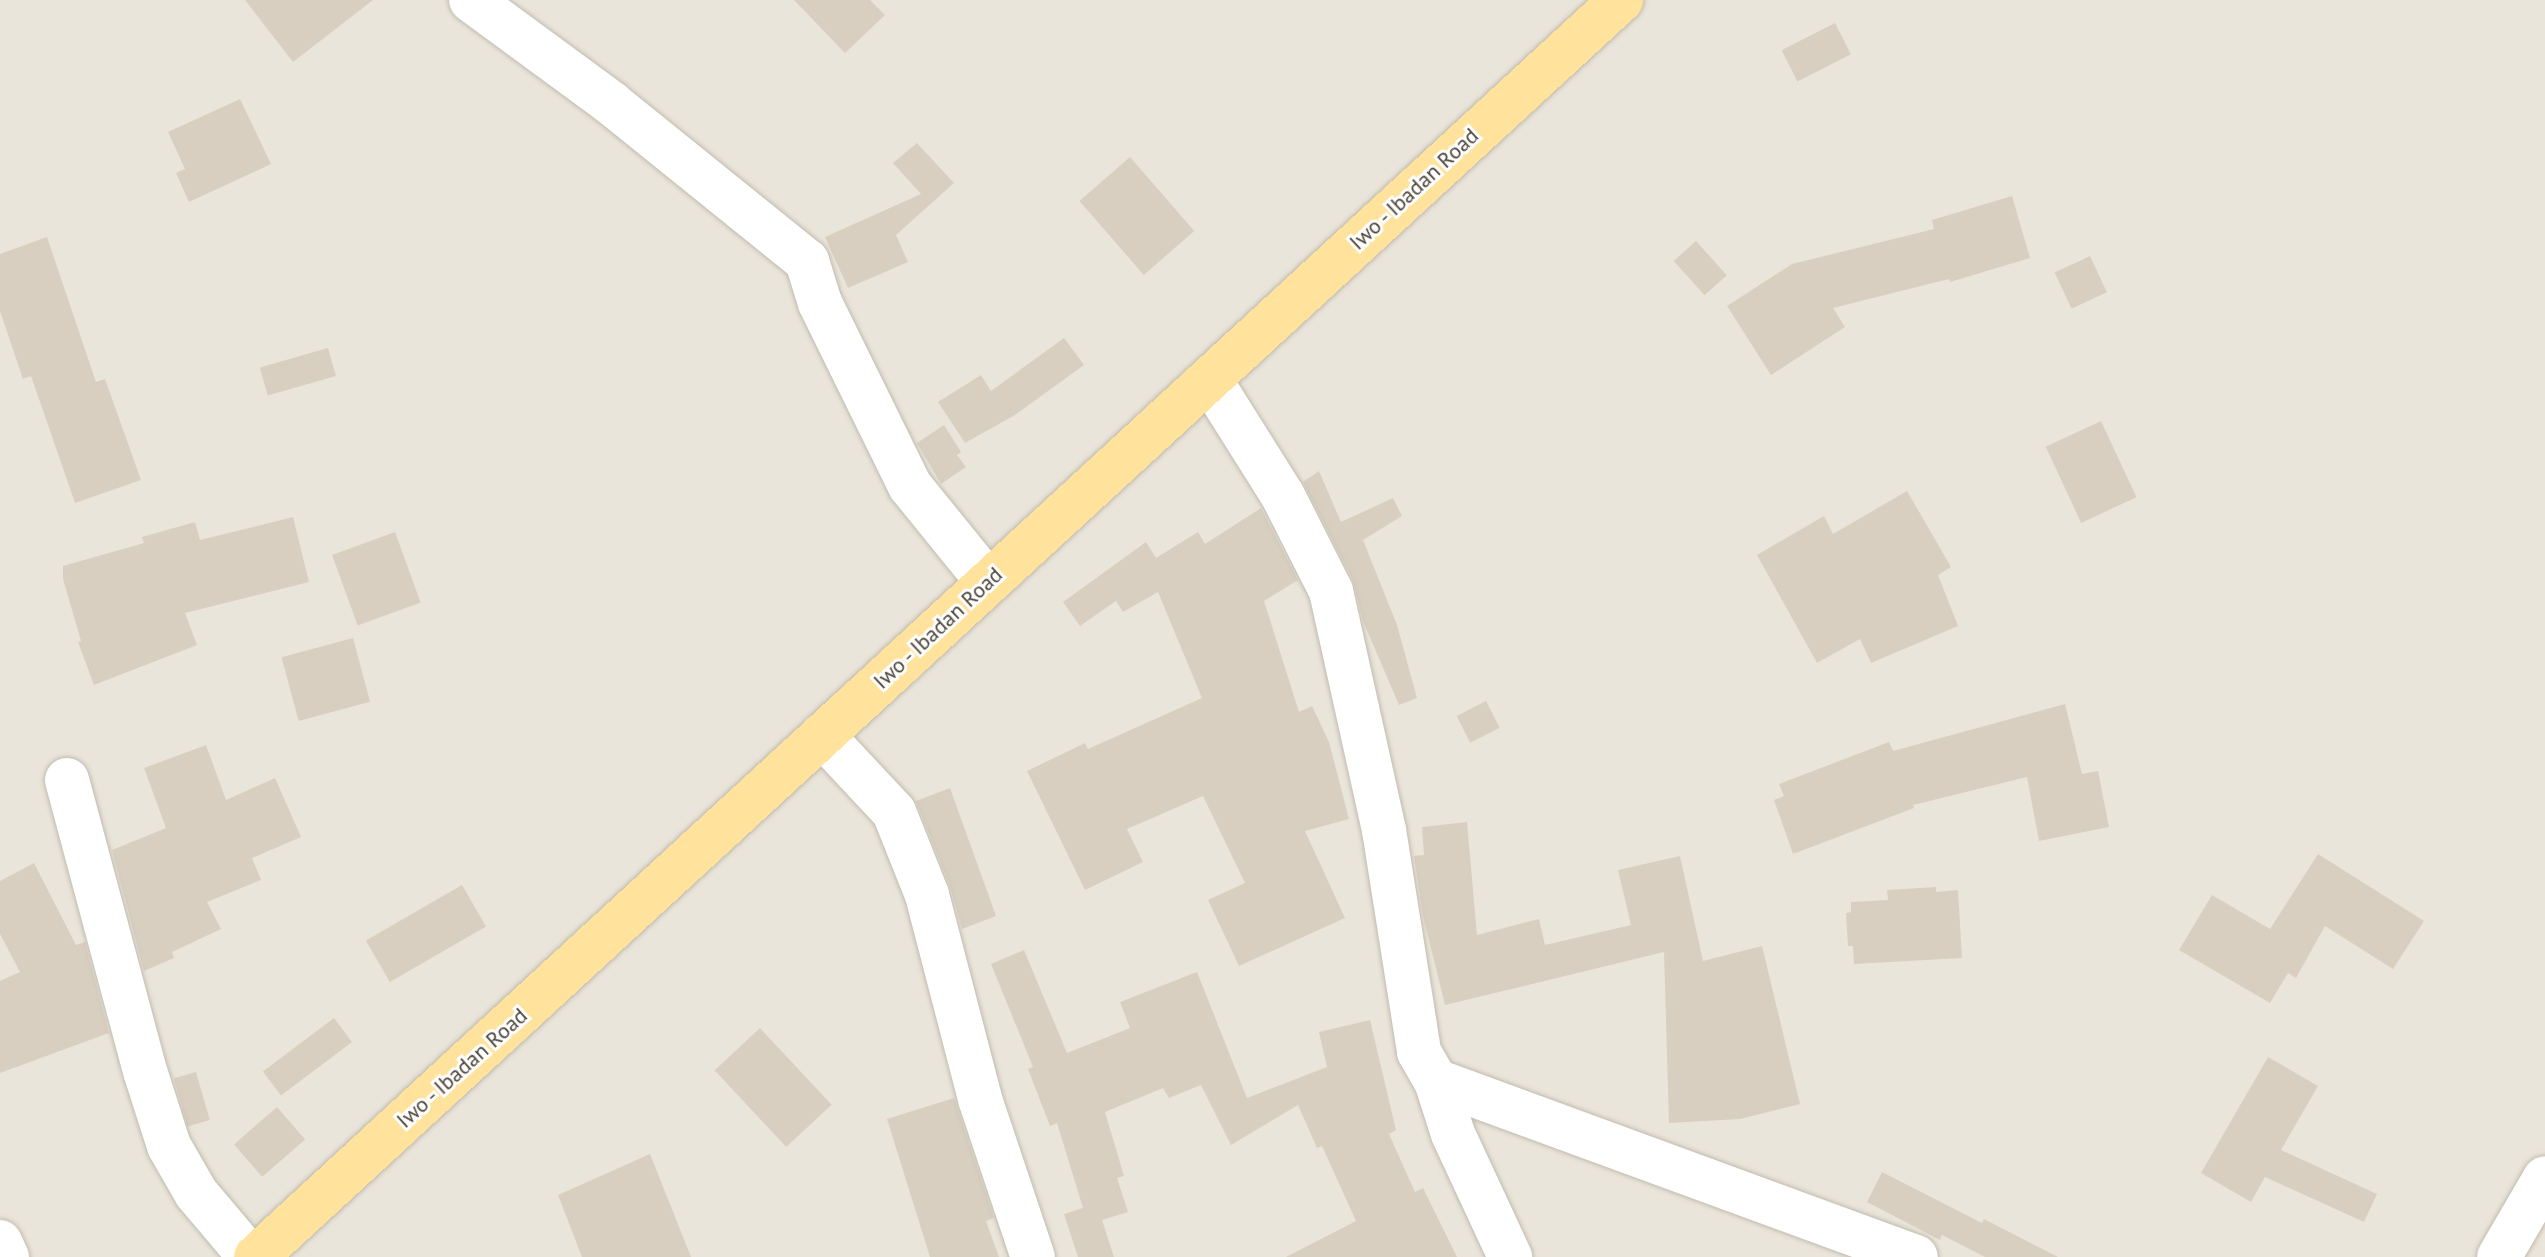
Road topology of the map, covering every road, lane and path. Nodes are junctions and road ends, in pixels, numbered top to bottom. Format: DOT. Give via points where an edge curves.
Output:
graph roads {
  1 [pos="471,0"];
  2 [pos="1621,0"];
  3 [pos="1210,380"];
  4 [pos="988,582"];
  5 [pos="822,735"];
  6 [pos="67,780"];
  7 [pos="1436,1081"];
  8 [pos="2545,1178"];
  9 [pos="0,1242"];
  10 [pos="7,1257"];
  11 [pos="253,1257"];
  12 [pos="1033,1257"];
  13 [pos="1510,1257"];
  14 [pos="1916,1257"];
  15 [pos="2499,1257"];
  1 -- 4 [label="street" via="611,103 807,261 820,303 910,486"];
  2 -- 3 [label="main road, Iwo - Ibadan Road"];
  3 -- 4 [label="main road, Iwo - Ibadan Road"];
  3 -- 7 [label="street" via="1283,496 1331,591 1384,830 1419,1052"];
  4 -- 5 [label="main road, Iwo - Ibadan Road"];
  5 -- 11 [label="main road, Iwo - Ibadan Road"];
  5 -- 12 [label="street" via="894,812 927,895 980,1099"];
  6 -- 11 [label="street" via="169,1146 196,1193"];
  7 -- 13 [label="street" via="1453,1134"];
  7 -- 14 [label="street"];
  8 -- 15 [label="street"];
  9 -- 10 [label="street"];
}
